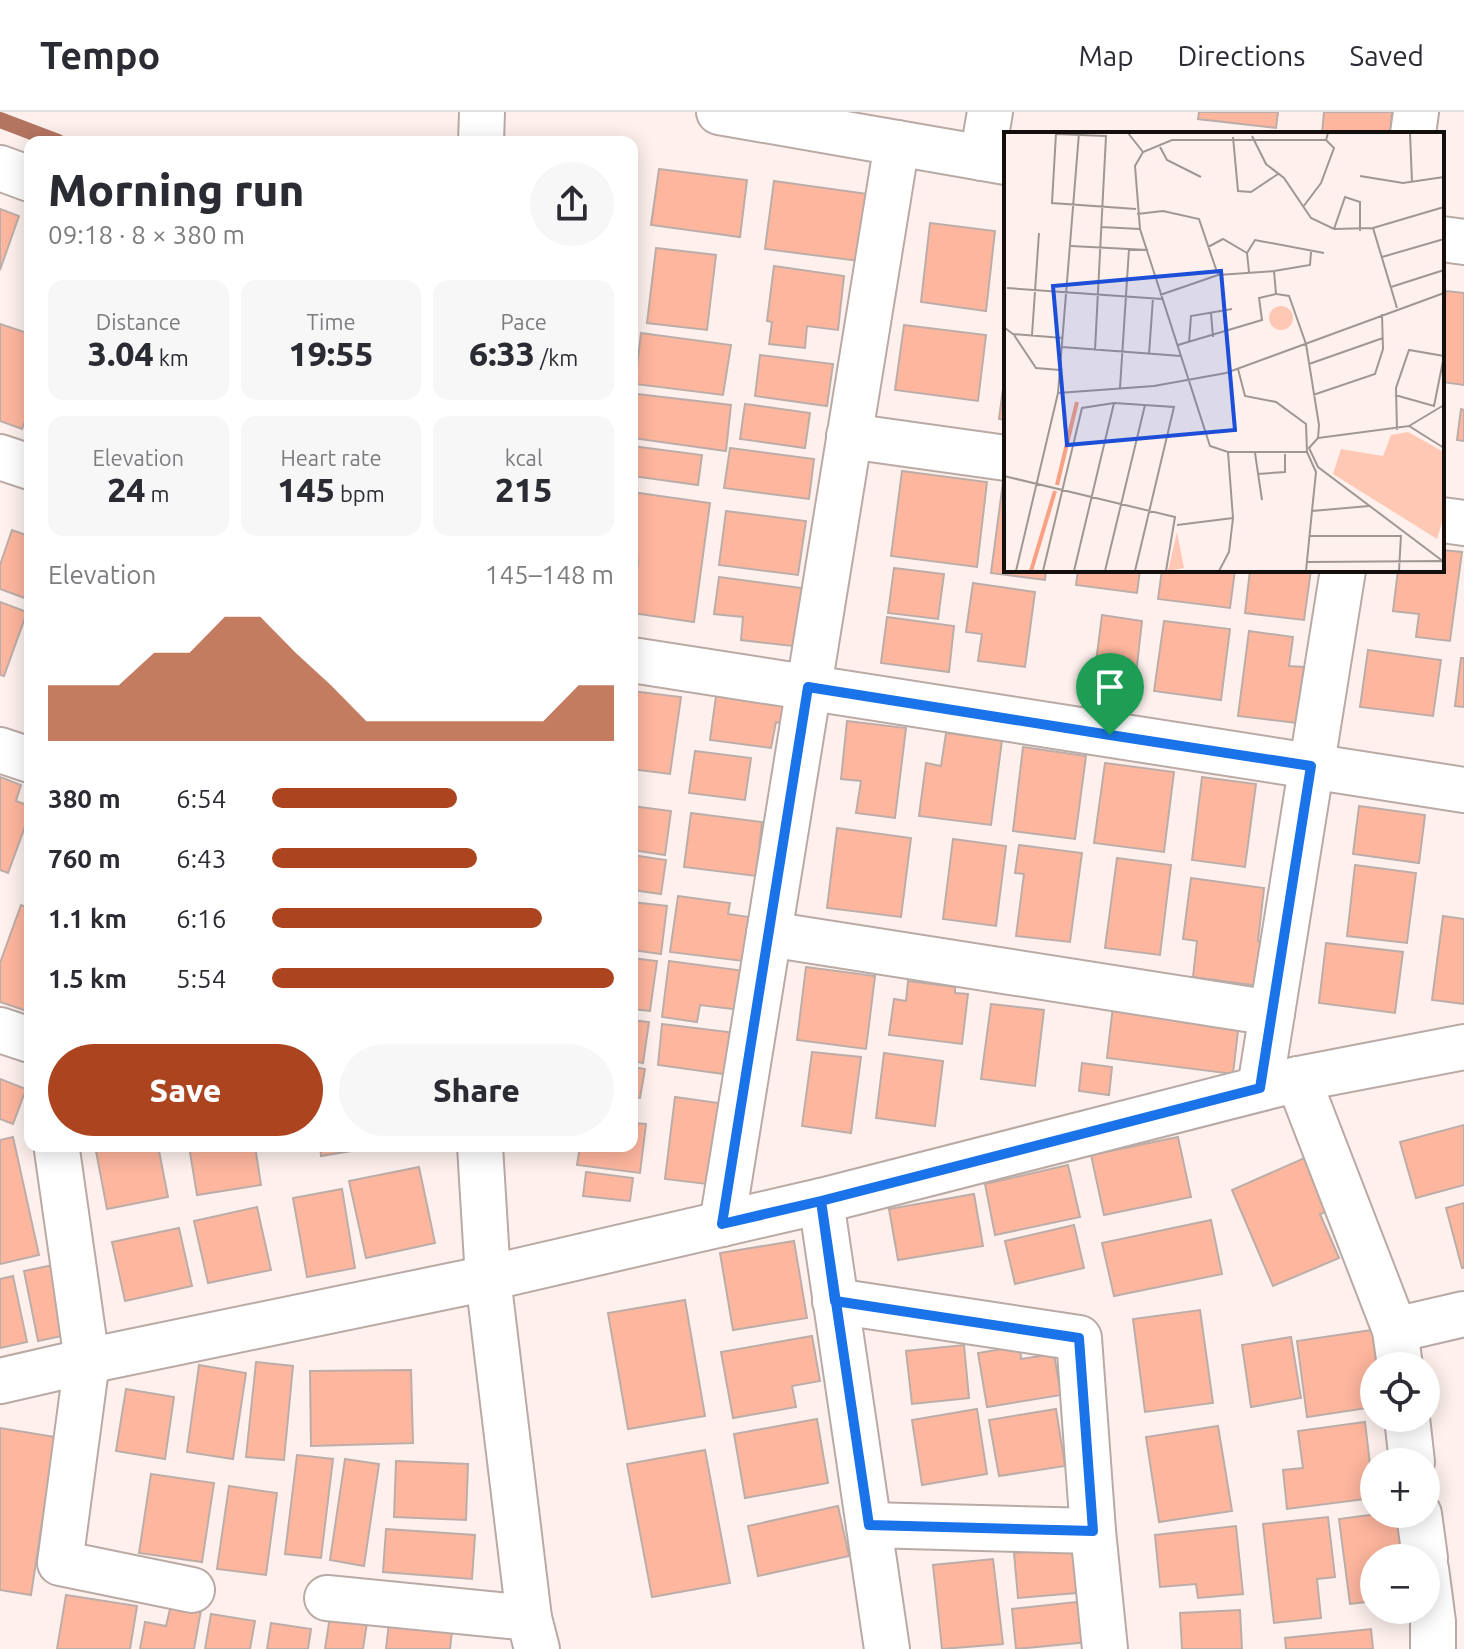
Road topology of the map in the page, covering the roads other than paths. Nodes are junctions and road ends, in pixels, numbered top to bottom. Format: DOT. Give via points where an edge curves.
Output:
graph roads {
  1 [pos="482,112"];
  2 [pos="719,112"];
  3 [pos="990,112"];
  4 [pos="1416,112"];
  5 [pos="1413,132"];
  6 [pos="481,136"];
  7 [pos="897,143"];
  8 [pos="994,160"];
  9 [pos="0,168"];
  10 [pos="24,177"];
  11 [pos="1444,239"];
  12 [pos="1464,242"];
  13 [pos="849,436"];
  14 [pos="0,457"];
  15 [pos="1004,458"];
  16 [pos="24,465"];
  17 [pos="1444,520"];
  18 [pos="1464,523"];
  19 [pos="1343,572"];
  20 [pos="638,661"];
  21 [pos="808,687"];
  22 [pos="0,750"];
  23 [pos="24,758"];
  24 [pos="1311,766"];
  25 [pos="1464,790"];
  26 [pos="769,934"];
  27 [pos="1272,1013"];
  28 [pos="0,1030"];
  29 [pos="24,1038"];
  30 [pos="1464,1047"];
  31 [pos="1279,1084"];
  32 [pos="57,1152"];
  33 [pos="480,1152"];
  34 [pos="821,1201"];
  35 [pos="722,1224"];
  36 [pos="488,1278"];
  37 [pos="835,1301"];
  38 [pos="1464,1314"];
  39 [pos="1398,1348"];
  40 [pos="87,1361"];
  41 [pos="0,1381"];
  42 [pos="869,1525"];
  43 [pos="1093,1531"];
  44 [pos="192,1590"];
  45 [pos="327,1598"];
  46 [pos="533,1633"];
  47 [pos="887,1649"];
  48 [pos="1105,1649"];
  1 -- 6 [label="street"];
  2 -- 7 [label="street"];
  3 -- 8 [label="street"];
  4 -- 5 [label="street"];
  7 -- 8 [label="street"];
  7 -- 13 [label="street"];
  9 -- 10 [label="street"];
  11 -- 12 [label="street"];
  13 -- 15 [label="street"];
  13 -- 21 [label="street"];
  14 -- 16 [label="street"];
  17 -- 18 [label="street"];
  19 -- 24 [label="street"];
  20 -- 21 [label="street"];
  21 -- 24 [label="street"];
  21 -- 26 [label="street"];
  22 -- 23 [label="street"];
  24 -- 25 [label="street"];
  24 -- 27 [label="street"];
  26 -- 27 [label="street"];
  26 -- 35 [label="street"];
  27 -- 31 [label="street"];
  28 -- 29 [label="street"];
  30 -- 31 [label="street"];
  31 -- 34 [label="street"];
  31 -- 39 [label="street"];
  32 -- 40 [label="street"];
  33 -- 36 [label="street"];
  34 -- 35 [label="street"];
  34 -- 37 [label="street"];
  35 -- 36 [label="street"];
  36 -- 40 [label="street"];
  36 -- 46 [label="street"];
  37 -- 42 [label="street"];
  37 -- 43 [label="street" via="1079,1338"];
  38 -- 39 [label="street"];
  40 -- 41 [label="street"];
  40 -- 44 [label="street" via="60,1563"];
  42 -- 43 [label="street"];
  42 -- 47 [label="street"];
  43 -- 48 [label="street"];
  45 -- 46 [label="street"];
}
